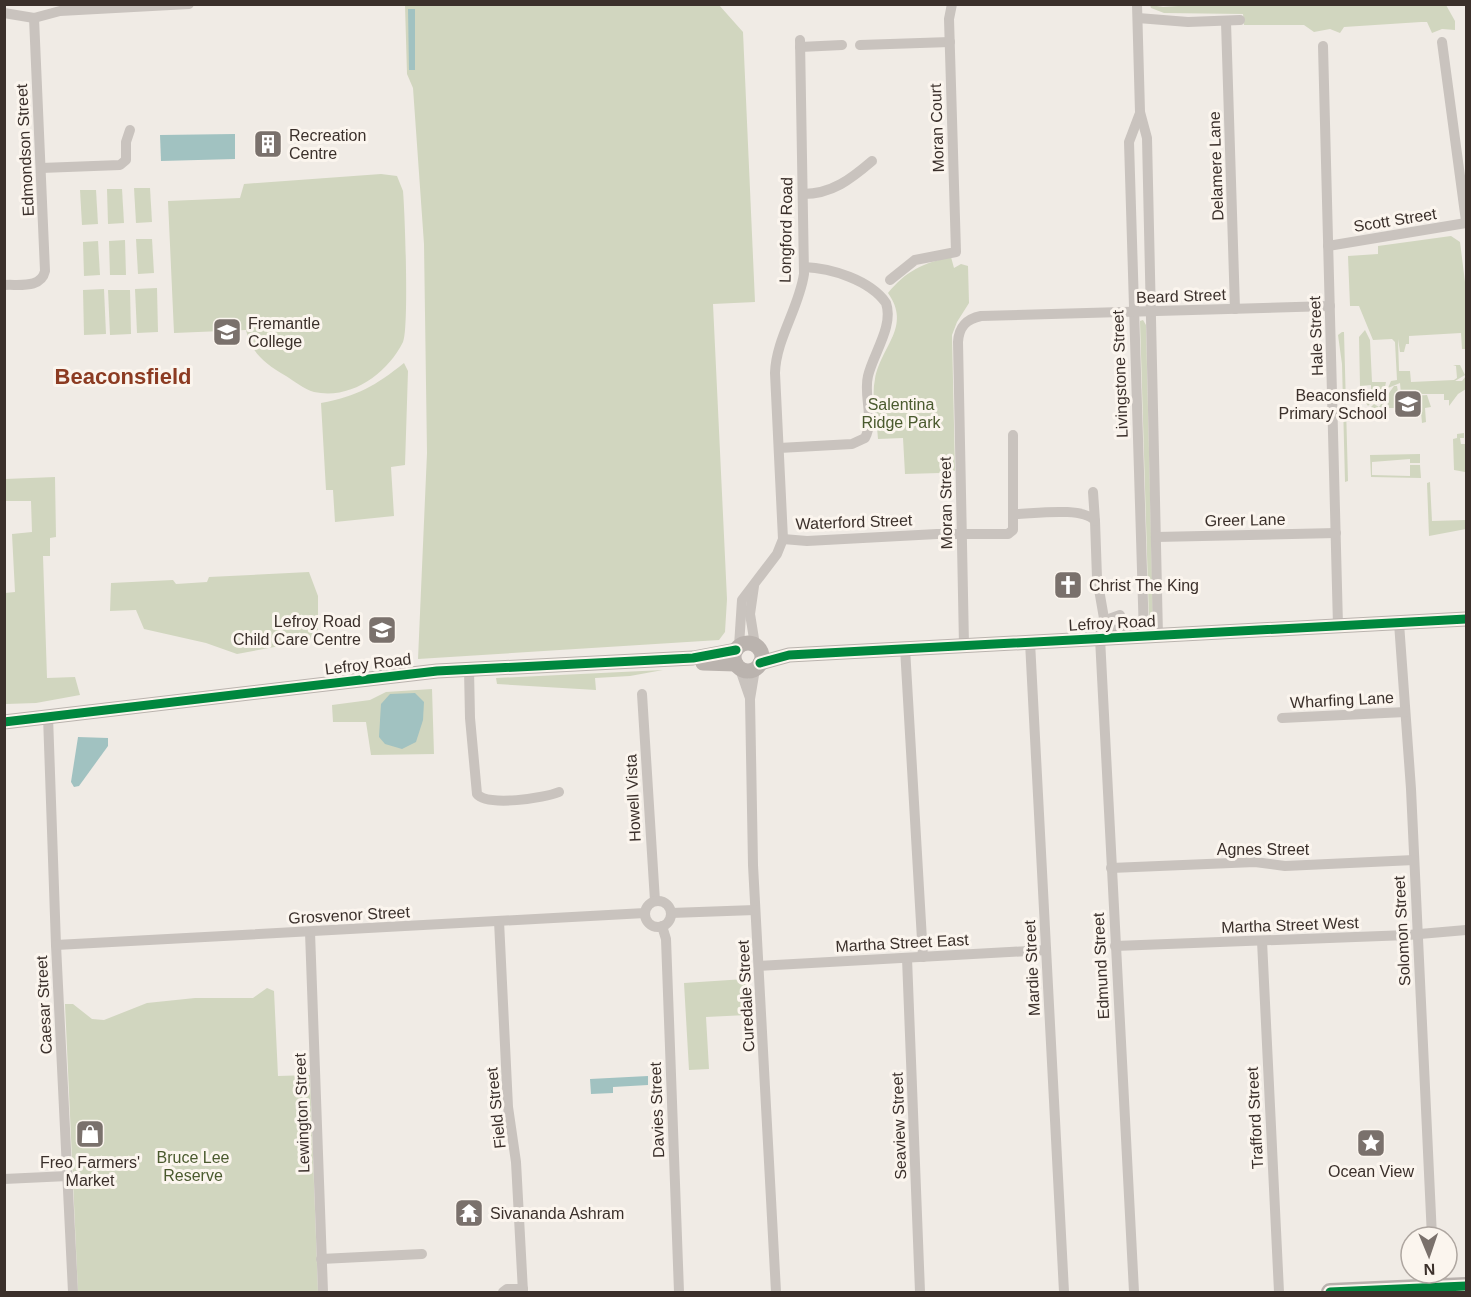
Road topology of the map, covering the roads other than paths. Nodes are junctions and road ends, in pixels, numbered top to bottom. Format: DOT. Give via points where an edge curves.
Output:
graph roads {
  1 [pos="189,4"];
  2 [pos="952,4"];
  3 [pos="1137,4"];
  4 [pos="4,13"];
  5 [pos="34,18"];
  6 [pos="1138,18"];
  7 [pos="1240,20"];
  8 [pos="1226,22"];
  9 [pos="950,42"];
  10 [pos="1442,42"];
  11 [pos="842,45"];
  12 [pos="860,45"];
  13 [pos="1323,46"];
  14 [pos="1140,112"];
  15 [pos="130,130"];
  16 [pos="872,161"];
  17 [pos="41,168"];
  18 [pos="802,194"];
  19 [pos="1467,222"];
  20 [pos="1328,246"];
  21 [pos="804,267"];
  22 [pos="890,280"];
  23 [pos="4,285"];
  24 [pos="1330,306"];
  25 [pos="1235,309"];
  26 [pos="1133,312"];
  27 [pos="1151,312"];
  28 [pos="963,325"];
  29 [pos="1013,435"];
  30 [pos="779,448"];
  31 [pos="1093,492"];
  32 [pos="1013,514"];
  33 [pos="1095,520"];
  34 [pos="1336,533"];
  35 [pos="962,534"];
  36 [pos="1156,537"];
  37 [pos="783,539"];
  38 [pos="1120,614"];
  39 [pos="1467,619"];
  40 [pos="1143,621"];
  41 [pos="1400,623"];
  42 [pos="1102,626"];
  43 [pos="1338,626"];
  44 [pos="1151,636"];
  45 [pos="1030,642"];
  46 [pos="964,645"];
  47 [pos="905,648"];
  48 [pos="747,657"];
  49 [pos="469,673"];
  50 [pos="642,694"];
  51 [pos="1405,712"];
  52 [pos="1282,718"];
  53 [pos="48,720"];
  54 [pos="4,722"];
  55 [pos="4,730"];
  56 [pos="560,792"];
  57 [pos="1414,860"];
  58 [pos="1111,868"];
  59 [pos="655,901"];
  60 [pos="755,910"];
  61 [pos="671,912"];
  62 [pos="645,913"];
  63 [pos="500,921"];
  64 [pos="662,926"];
  65 [pos="1467,930"];
  66 [pos="310,932"];
  67 [pos="1417,933"];
  68 [pos="1262,941"];
  69 [pos="56,945"];
  70 [pos="1114,946"];
  71 [pos="1046,950"];
  72 [pos="923,957"];
  73 [pos="907,958"];
  74 [pos="759,966"];
  75 [pos="68,1176"];
  76 [pos="4,1179"];
  77 [pos="1431,1225"];
  78 [pos="422,1254"];
  79 [pos="321,1259"];
  80 [pos="1439,1285"];
  81 [pos="523,1291"];
  82 [pos="1332,1292"];
  83 [pos="73,1293"];
  84 [pos="323,1293"];
  85 [pos="503,1293"];
  86 [pos="679,1293"];
  87 [pos="776,1293"];
  88 [pos="920,1293"];
  89 [pos="1064,1293"];
  90 [pos="1134,1293"];
  91 [pos="1279,1293"];
  1 -- 5 [label="street" via="60,11"];
  2 -- 9 [label="street, Moran Court"];
  3 -- 6 [label="street, Livingstone Street"];
  4 -- 5 [label="street"];
  5 -- 17 [label="street, Edmondson Street"];
  6 -- 8 [label="street"];
  6 -- 14 [label="street, Livingstone Street"];
  7 -- 8 [label="street"];
  8 -- 25 [label="street, Delamere Lane"];
  9 -- 12 [label="street"];
  9 -- 22 [label="street, Moran Court" via="956,252 915,260"];
  10 -- 19 [label="street"];
  11 -- 18 [label="street, Longford Road" via="800,44"];
  13 -- 20 [label="street, Hale Street"];
  14 -- 26 [label="street, Livingstone Street" via="1129,142"];
  14 -- 27 [label="street, Livingstone Street" via="1147,138"];
  15 -- 17 [label="street" via="126,160 120,165"];
  16 -- 18 [label="street" via="830,190"];
  17 -- 23 [label="street, Edmondson Street" via="45,271 41,280 33,284"];
  18 -- 21 [label="street, Longford Road"];
  19 -- 20 [label="street, Scott Street"];
  20 -- 24 [label="street, Hale Street"];
  21 -- 30 [label="street, Longford Road" via="798,302 775,366"];
  21 -- 30 [label="street" via="828,269 854,281 880,296 888,311 867,380 865,438 857,443"];
  24 -- 25 [label="street, Beard Street"];
  24 -- 34 [label="street, Hale Street"];
  25 -- 27 [label="street, Beard Street"];
  26 -- 27 [label="street, Beard Street"];
  26 -- 28 [label="street, Beard Street" via="981,316"];
  26 -- 40 [label="street, Livingstone Street"];
  27 -- 36 [label="street, Livingstone Street"];
  28 -- 35 [label="street, Moran Street" via="958,342"];
  29 -- 32 [label="street"];
  30 -- 37 [label="street, Longford Road"];
  31 -- 33 [label="street, Edmund Street"];
  32 -- 33 [label="street" via="1077,513"];
  32 -- 35 [label="street, Waterford Street" via="1012,531 1008,534"];
  33 -- 42 [label="street, Edmund Street"];
  34 -- 36 [label="street, Greer Lane"];
  34 -- 43 [label="street, Hale Street"];
  35 -- 37 [label="street, Waterford Street"];
  35 -- 46 [label="street, Moran Street"];
  36 -- 44 [label="street, Livingstone Street"];
  37 -- 48 [label="street" via="777,554 742,600"];
  38 -- 42 [label="street" via="1108,618"];
  39 -- 41 [label="street, Lefroy Road"];
  40 -- 42 [label="street" via="1132,629"];
  40 -- 44 [label="street, Livingstone Street"];
  41 -- 43 [label="street, Lefroy Road"];
  41 -- 51 [label="street, Solomon Street"];
  42 -- 44 [label="street, Lefroy Road"];
  42 -- 45 [label="street, Lefroy Road"];
  42 -- 58 [label="street, Edmund Street"];
  43 -- 44 [label="street, Lefroy Road"];
  45 -- 46 [label="street, Lefroy Road"];
  45 -- 71 [label="street, Mardie Street"];
  46 -- 47 [label="street, Lefroy Road"];
  47 -- 48 [label="street, Lefroy Road"];
  47 -- 72 [label="street"];
  48 -- 49 [label="street, Lefroy Road"];
  48 -- 60 [label="street, Curedale Street"];
  49 -- 53 [label="street, Lefroy Road"];
  49 -- 56 [label="street" via="477,794 481,799 545,798"];
  50 -- 59 [label="street, Howell Vista"];
  51 -- 52 [label="street, Wharfing Lane"];
  51 -- 57 [label="street, Solomon Street"];
  53 -- 54 [label="street, Lefroy Road"];
  53 -- 55 [label="street, Lefroy Road"];
  53 -- 69 [label="street, Caesar Street"];
  57 -- 58 [label="street, Agnes Street"];
  57 -- 67 [label="street, Solomon Street"];
  58 -- 70 [label="street, Edmund Street"];
  59 -- 61 [label="street" via="669,906"];
  59 -- 62 [label="street"];
  60 -- 61 [label="street"];
  60 -- 74 [label="street, Curedale Street"];
  61 -- 64 [label="street" via="669,921"];
  62 -- 63 [label="street, Grosvenor Street"];
  62 -- 64 [label="street" via="647,921"];
  63 -- 66 [label="street, Grosvenor Street"];
  63 -- 81 [label="street, Field Street" via="508,1107 516,1162"];
  64 -- 86 [label="street, Davies Street" via="666,939"];
  65 -- 67 [label="street, Martha Street West"];
  66 -- 69 [label="street, Grosvenor Street"];
  66 -- 79 [label="street, Lewington Street"];
  67 -- 68 [label="street, Martha Street West"];
  67 -- 77 [label="street, Solomon Street"];
  68 -- 70 [label="street, Martha Street West"];
  68 -- 91 [label="street, Trafford Street"];
  69 -- 75 [label="street, Caesar Street"];
  70 -- 90 [label="street, Edmund Street"];
  71 -- 72 [label="street, Martha Street East"];
  71 -- 89 [label="street, Mardie Street"];
  72 -- 73 [label="street, Martha Street East"];
  73 -- 74 [label="street, Martha Street East"];
  73 -- 88 [label="street, Seaview Street"];
  74 -- 87 [label="street, Curedale Street"];
  75 -- 76 [label="street"];
  75 -- 83 [label="street, Caesar Street"];
  78 -- 79 [label="street"];
  79 -- 84 [label="street, Lewington Street"];
  80 -- 82 [label="main road"];
  81 -- 85 [label="street" via="507,1289"];
}
